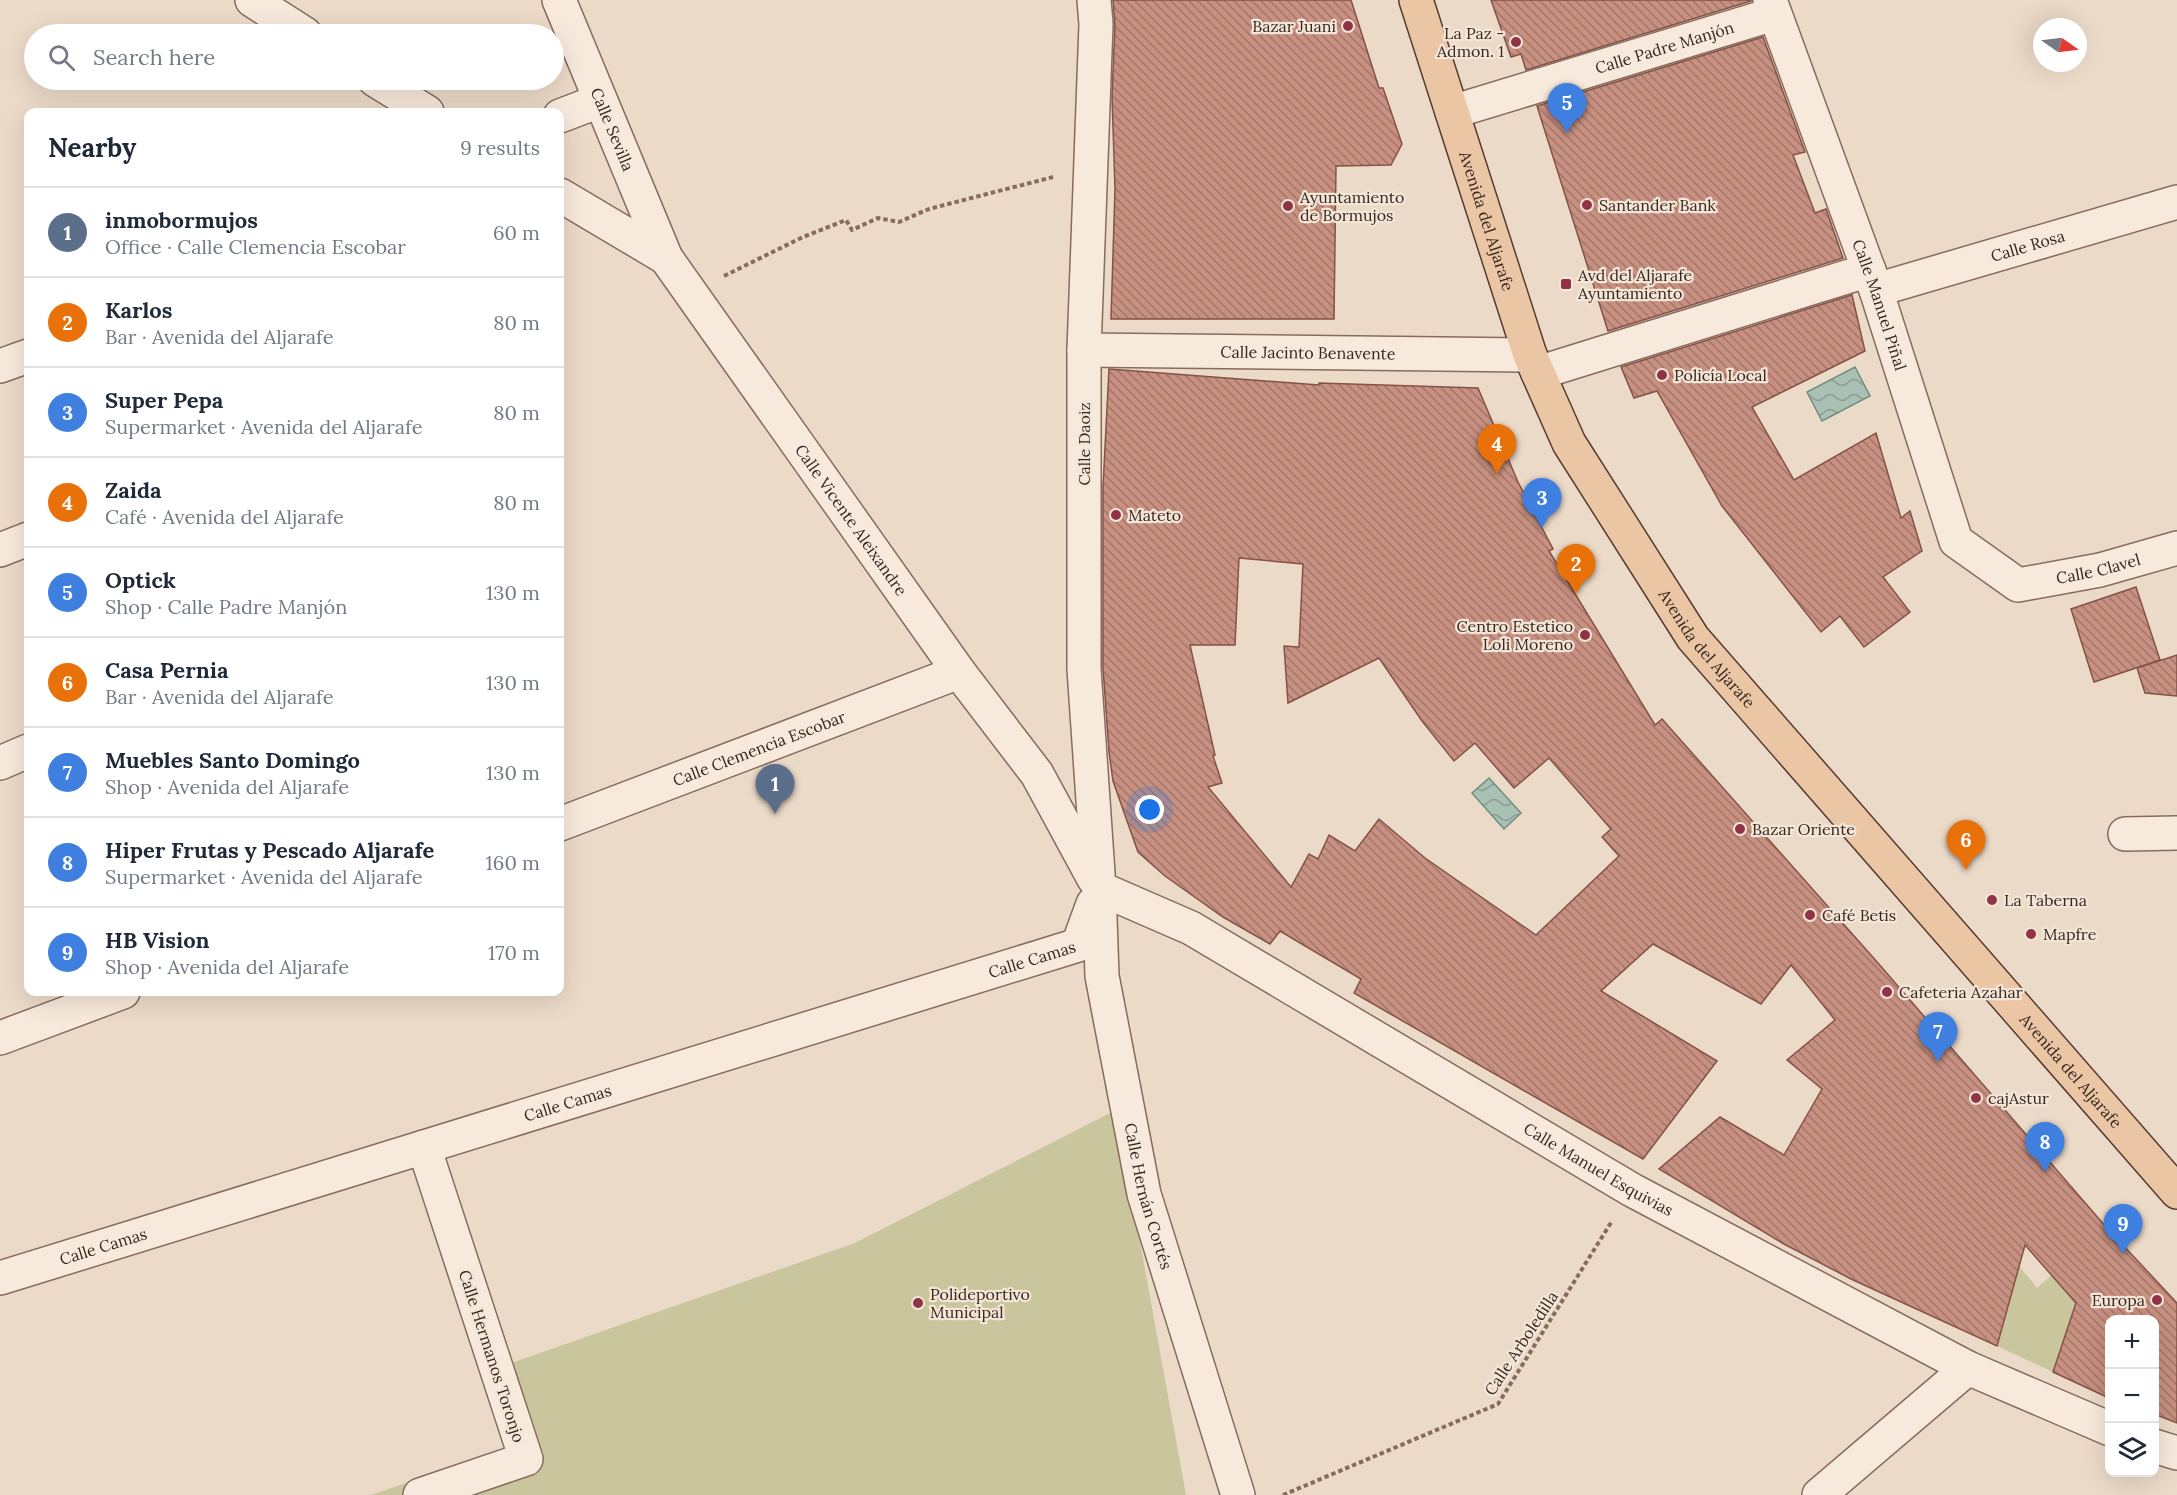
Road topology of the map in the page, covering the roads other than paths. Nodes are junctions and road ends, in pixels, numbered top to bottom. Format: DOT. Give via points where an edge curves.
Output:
graph roads {
  1 [pos="252,0"];
  2 [pos="559,0"];
  3 [pos="1094,0"];
  4 [pos="1416,0"];
  5 [pos="1772,7"];
  6 [pos="289,24"];
  7 [pos="391,90"];
  8 [pos="599,101"];
  9 [pos="420,108"];
  10 [pos="1452,112"];
  11 [pos="564,114"];
  12 [pos="564,197"];
  13 [pos="2177,202"];
  14 [pos="666,258"];
  15 [pos="1872,280"];
  16 [pos="1084,350"];
  17 [pos="24,357"];
  18 [pos="1534,364"];
  19 [pos="0,366"];
  20 [pos="24,541"];
  21 [pos="2177,548"];
  22 [pos="0,550"];
  23 [pos="2018,585"];
  24 [pos="958,672"];
  25 [pos="24,753"];
  26 [pos="0,763"];
  27 [pos="564,822"];
  28 [pos="2177,833"];
  29 [pos="2126,834"];
  30 [pos="1099,888"];
  31 [pos="112,996"];
  32 [pos="0,1038"];
  33 [pos="424,1147"];
  34 [pos="2177,1192"];
  35 [pos="0,1278"];
  36 [pos="1968,1368"];
  37 [pos="2105,1427"];
  38 [pos="2159,1448"];
  39 [pos="2177,1453"];
  40 [pos="420,1495"];
  41 [pos="1238,1495"];
  42 [pos="1819,1495"];
  1 -- 6 [label="street"];
  2 -- 8 [label="street, Calle Sevilla"];
  3 -- 16 [label="street, Calle Daoiz"];
  4 -- 10 [label="main road, Avenida del Aljarafe"];
  5 -- 10 [label="street, Calle Padre Manjón"];
  5 -- 15 [label="street, Calle Manuel Piñal"];
  7 -- 9 [label="street"];
  8 -- 11 [label="street"];
  8 -- 14 [label="street, Calle Sevilla"];
  10 -- 18 [label="main road, Avenida del Aljarafe"];
  12 -- 14 [label="street, Calle Vicente Aleixandre"];
  13 -- 15 [label="street, Calle Rosa"];
  14 -- 24 [label="street, Calle Vicente Aleixandre"];
  15 -- 18 [label="street, Calle Rosa"];
  15 -- 23 [label="street, Calle Manuel Piñal" via="1956,540"];
  16 -- 18 [label="street, Calle Jacinto Benavente"];
  16 -- 30 [label="street, Calle Daoiz" via="1083,669"];
  17 -- 19 [label="street"];
  18 -- 34 [label="main road, Avenida del Aljarafe" via="1569,443 1693,638"];
  20 -- 22 [label="street"];
  21 -- 23 [label="street, Calle Clavel" via="2100,570"];
  24 -- 27 [label="street, Calle Clemencia Escobar"];
  24 -- 30 [label="street, Calle Vicente Aleixandre" via="1037,774"];
  25 -- 26 [label="street"];
  28 -- 29 [label="street"];
  30 -- 33 [label="street, Calle Camas" via="1078,945"];
  30 -- 36 [label="street, Calle Manuel Esquivias" via="1191,928 1632,1190"];
  30 -- 41 [label="street, Calle Hernán Cortés" via="1102,976 1144,1194"];
  31 -- 32 [label="street"];
  33 -- 35 [label="street, Calle Camas"];
  33 -- 40 [label="street, Calle Hermanos Toronjo" via="525,1459"];
  36 -- 37 [label="street, Calle Manuel Esquivias"];
  36 -- 42 [label="street"];
  38 -- 39 [label="street"];
}
